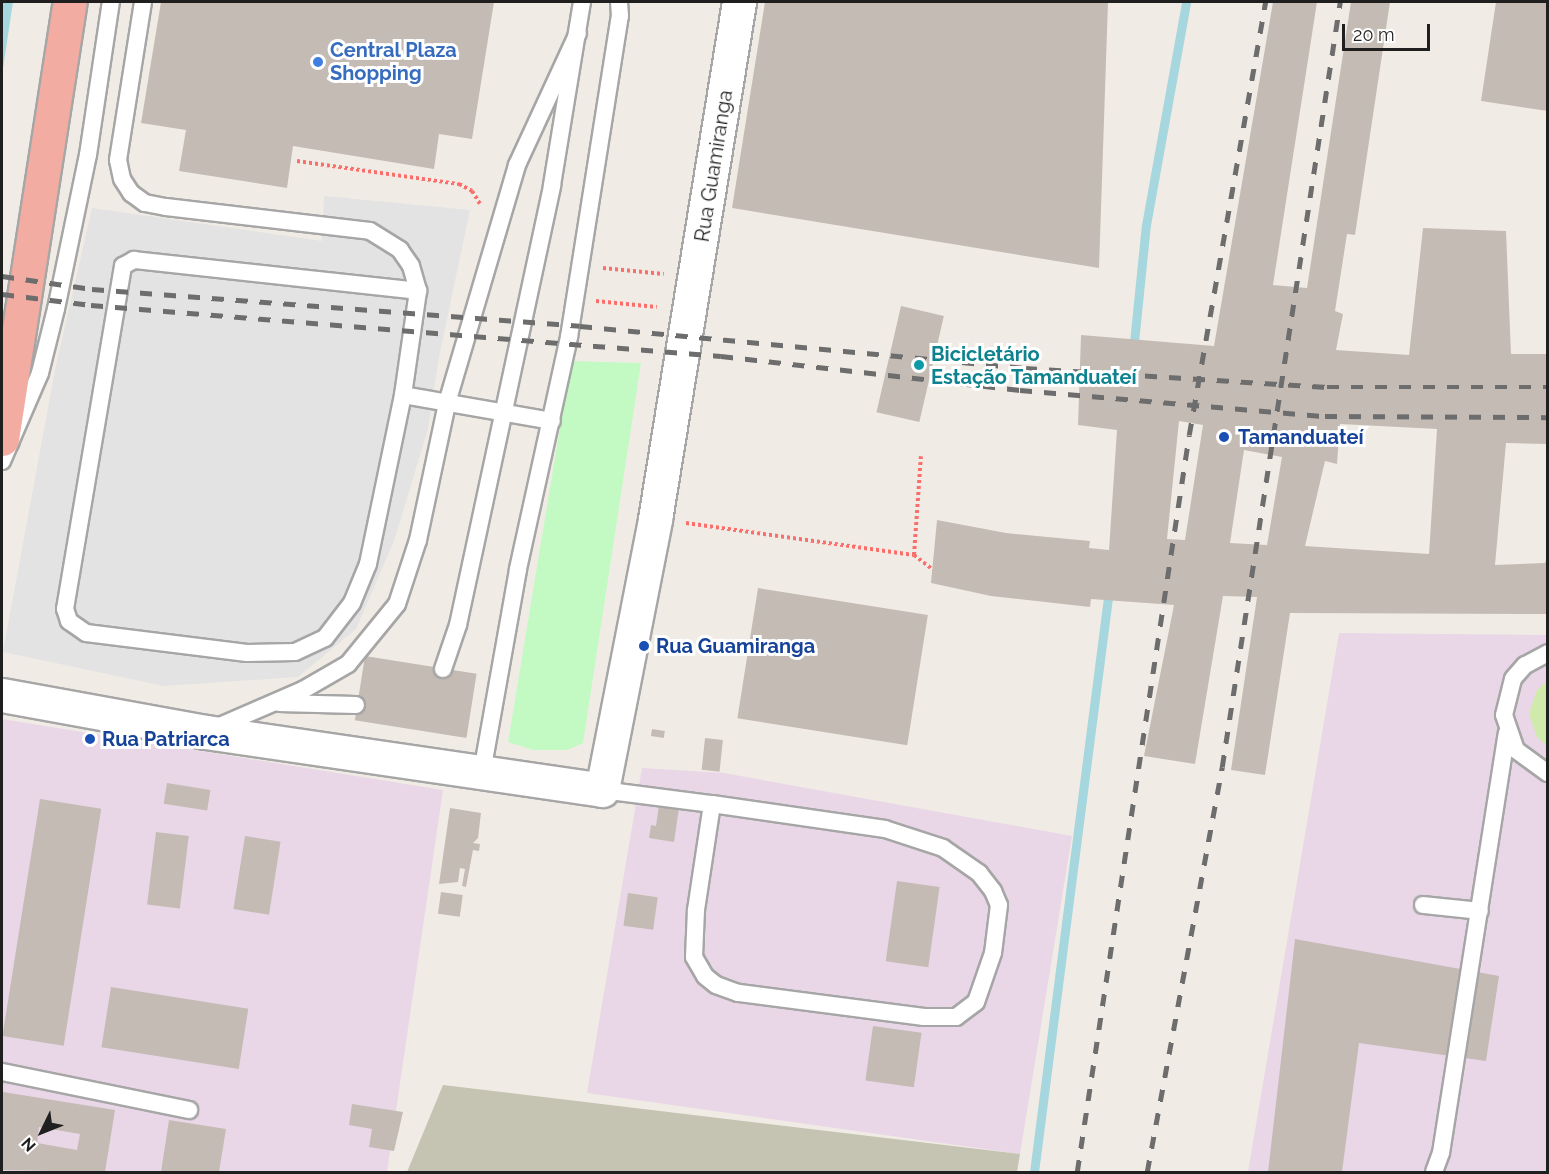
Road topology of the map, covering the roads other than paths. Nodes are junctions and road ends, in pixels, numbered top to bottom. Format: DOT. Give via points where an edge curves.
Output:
graph roads {
  1 [pos="70,2"];
  2 [pos="111,2"];
  3 [pos="143,2"];
  4 [pos="582,2"];
  5 [pos="619,2"];
  6 [pos="739,2"];
  7 [pos="578,33"];
  8 [pos="418,291"];
  9 [pos="403,395"];
  10 [pos="447,402"];
  11 [pos="503,412"];
  12 [pos="552,421"];
  13 [pos="2,439"];
  14 [pos="2,461"];
  15 [pos="1548,653"];
  16 [pos="443,669"];
  17 [pos="2,695"];
  18 [pos="275,703"];
  19 [pos="356,705"];
  20 [pos="206,732"];
  21 [pos="1507,733"];
  22 [pos="482,772"];
  23 [pos="1548,773"];
  24 [pos="602,790"];
  25 [pos="712,804"];
  26 [pos="1423,905"];
  27 [pos="1480,911"];
  28 [pos="2,1072"];
  29 [pos="189,1110"];
  30 [pos="1434,1173"];
  1 -- 13 [label="highway"];
  2 -- 14 [label="lane" via="88,155 56,309 40,373"];
  3 -- 8 [label="lane" via="118,160 122,178 132,193 145,203 166,207 370,231 400,250 411,266"];
  4 -- 7 [label="lane"];
  5 -- 12 [label="lane" via="620,16 575,299"];
  6 -- 24 [label="street, Rua Guamiranga" via="655,519"];
  7 -- 10 [label="lane" via="517,165"];
  7 -- 11 [label="lane" via="554,174"];
  8 -- 9 [label="lane"];
  8 -- 9 [label="lane" via="134,260 123,266 65,609 69,621 86,633 247,653 295,652 325,638 346,614 362,582"];
  9 -- 10 [label="lane"];
  10 -- 11 [label="lane"];
  10 -- 18 [label="lane" via="413,561 397,604 348,664"];
  11 -- 12 [label="lane"];
  11 -- 16 [label="lane" via="458,625"];
  12 -- 22 [label="lane" via="520,559"];
  15 -- 21 [label="lane" via="1525,665 1513,679 1505,705"];
  17 -- 20 [label="street"];
  18 -- 19 [label="lane"];
  18 -- 20 [label="lane"];
  20 -- 22 [label="street"];
  21 -- 23 [label="lane" via="1516,750"];
  21 -- 27 [label="lane"];
  22 -- 24 [label="street"];
  24 -- 25 [label="lane"];
  25 -- 25 [label="lane" via="885,829 921,838 963,860 993,891 999,912 993,953 976,1002 956,1017 924,1017 738,993 716,985 705,976 694,957 696,910"];
  26 -- 27 [label="lane"];
  27 -- 30 [label="lane" via="1441,1153"];
  28 -- 29 [label="lane"];
}
